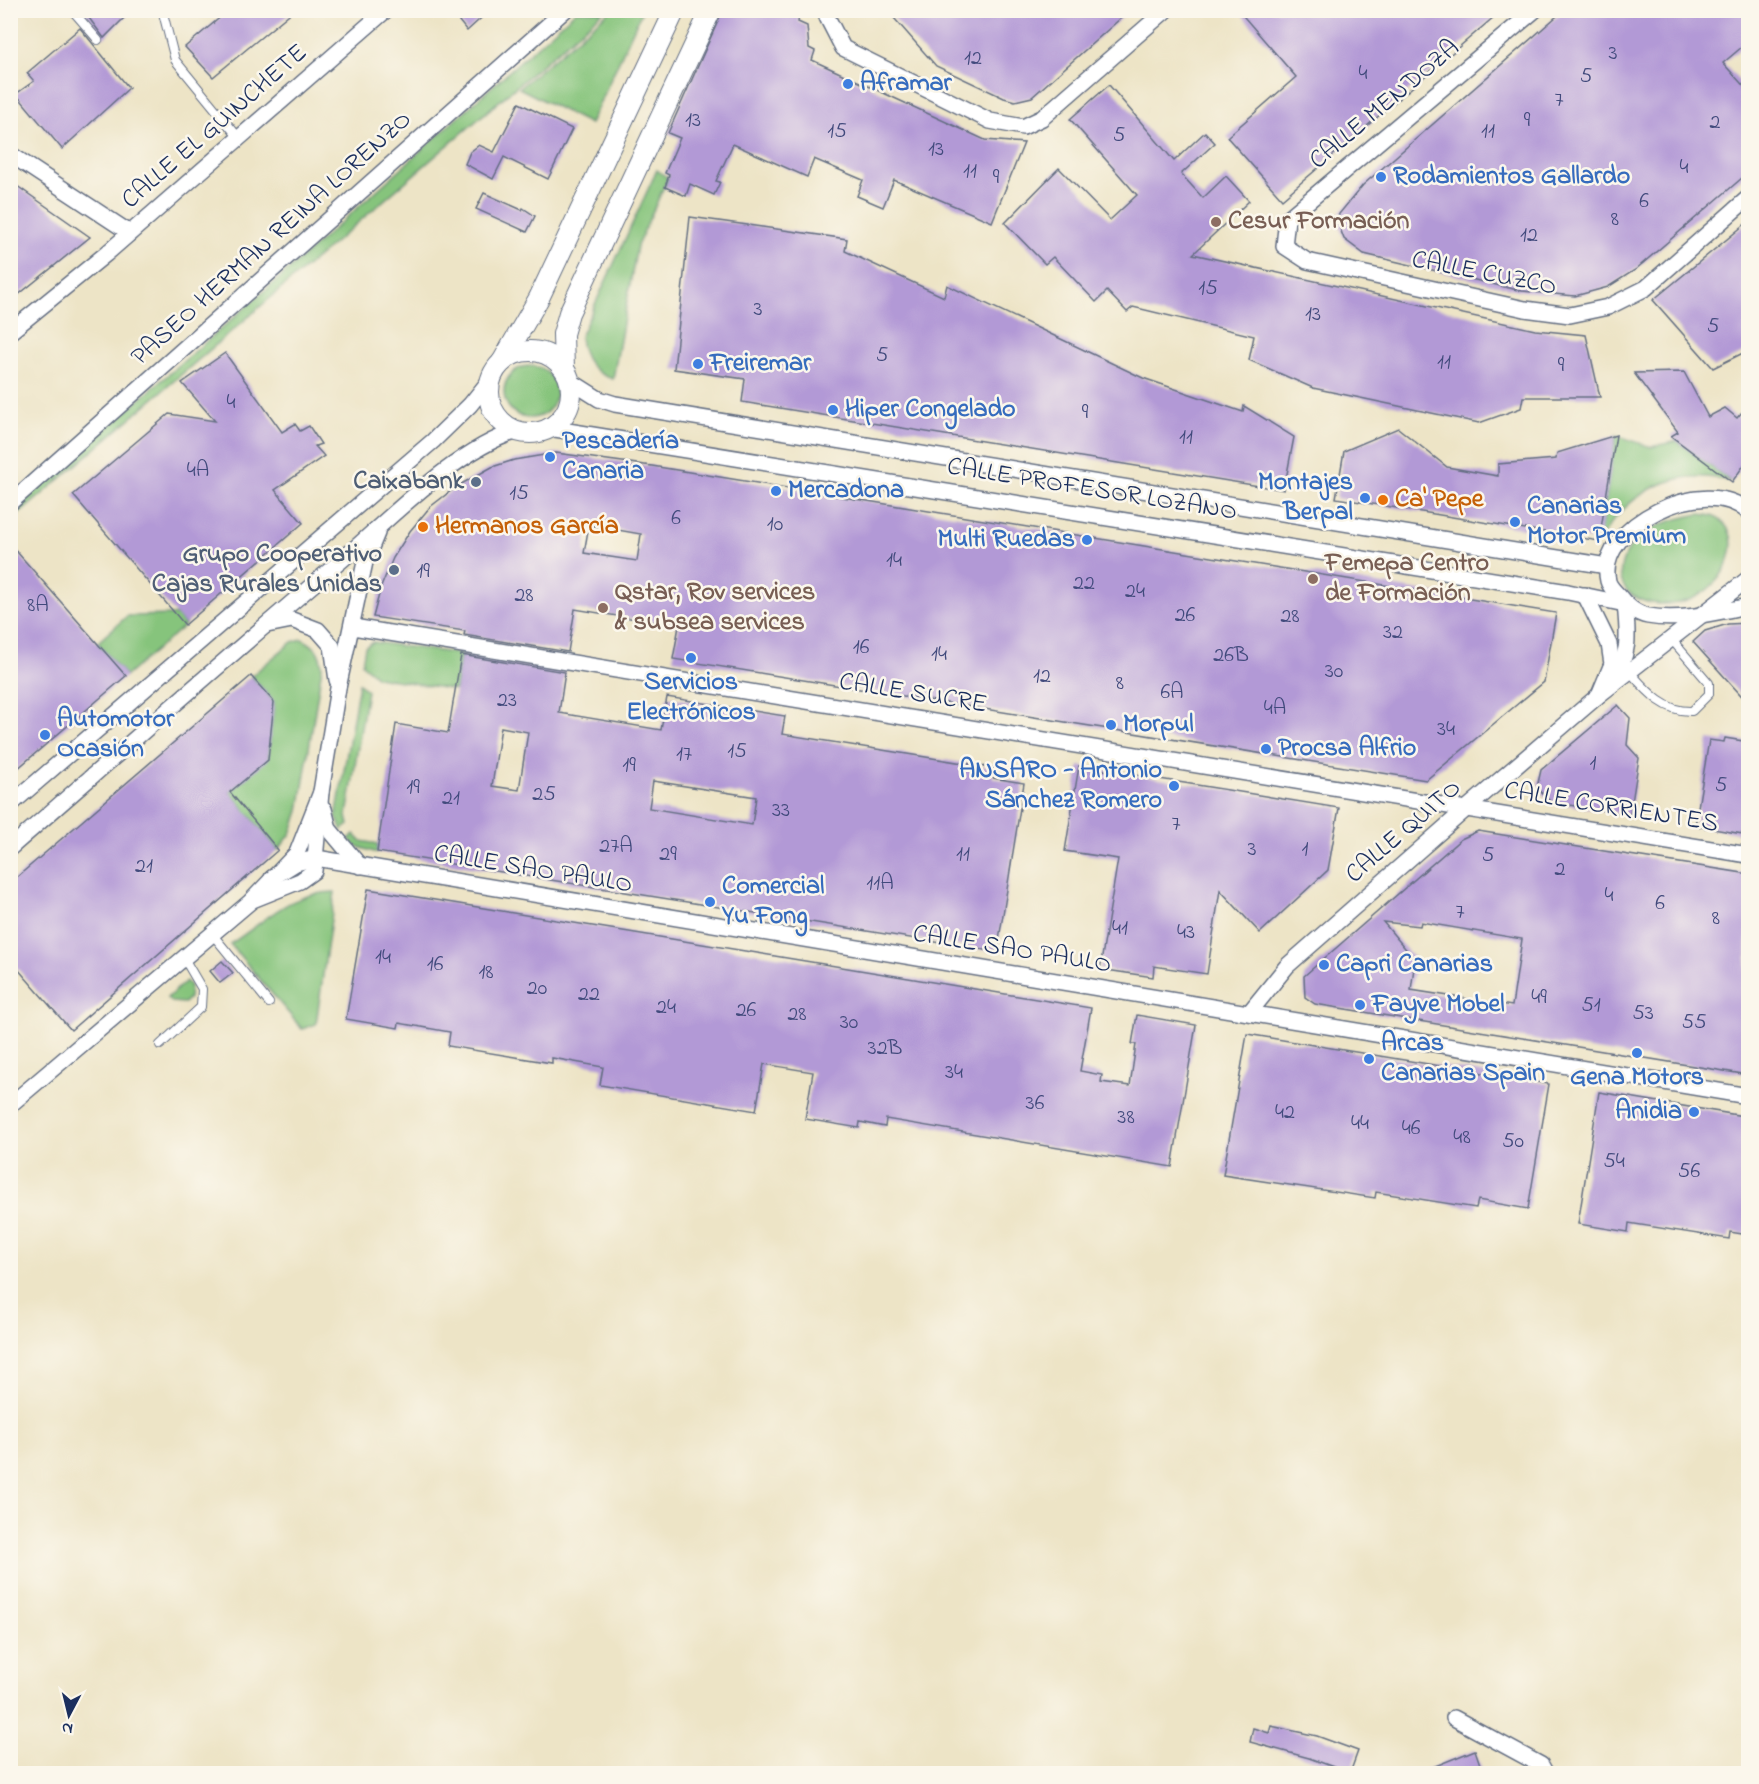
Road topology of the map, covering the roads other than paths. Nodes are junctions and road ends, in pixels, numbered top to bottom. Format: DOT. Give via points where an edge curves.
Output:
graph roads {
  1 [pos="72,10"];
  2 [pos="386,10"];
  3 [pos="565,10"];
  4 [pos="675,10"];
  5 [pos="711,10"];
  6 [pos="1166,10"];
  7 [pos="1535,10"];
  8 [pos="163,13"];
  9 [pos="827,14"];
  10 [pos="98,40"];
  11 [pos="239,138"];
  12 [pos="10,154"];
  13 [pos="1749,198"];
  14 [pos="129,233"];
  15 [pos="1284,246"];
  16 [pos="10,332"];
  17 [pos="502,362"];
  18 [pos="567,375"];
  19 [pos="490,380"];
  20 [pos="549,428"];
  21 [pos="518,431"];
  22 [pos="10,503"];
  23 [pos="1746,505"];
  24 [pos="381,526"];
  25 [pos="1608,566"];
  26 [pos="1749,579"];
  27 [pos="1585,595"];
  28 [pos="1625,604"];
  29 [pos="1749,606"];
  30 [pos="1702,614"];
  31 [pos="264,626"];
  32 [pos="353,627"];
  33 [pos="1672,640"];
  34 [pos="1630,672"];
  35 [pos="338,688"];
  36 [pos="1599,695"];
  37 [pos="321,792"];
  38 [pos="10,805"];
  39 [pos="1466,809"];
  40 [pos="10,848"];
  41 [pos="1749,855"];
  42 [pos="316,858"];
  43 [pos="360,866"];
  44 [pos="272,878"];
  45 [pos="250,902"];
  46 [pos="213,935"];
  47 [pos="185,960"];
  48 [pos="269,1003"];
  49 [pos="1249,1013"];
  50 [pos="160,1045"];
  51 [pos="1749,1096"];
  52 [pos="10,1105"];
  53 [pos="1454,1718"];
  54 [pos="1546,1773"];
  1 -- 10 [label="lane"];
  2 -- 11 [label="street, CALLE EL GUINCHETE"];
  3 -- 22 [label="street, PASEO HERMAN REINA LORENZO"];
  4 -- 17 [label="street" via="538,298"];
  5 -- 18 [label="street" via="569,313 563,334"];
  6 -- 9 [label="street" via="1042,118 1023,127 990,121 843,48"];
  7 -- 15 [label="street, CALLE MENDOZA" via="1287,219"];
  8 -- 11 [label="lane" via="175,60"];
  11 -- 14 [label="street, CALLE EL GUINCHETE"];
  12 -- 14 [label="street, CALLE EL GUINCHETE"];
  13 -- 15 [label="street, CALLE CUZCO" via="1646,288 1608,307 1570,315 1525,309 1307,261"];
  14 -- 16 [label="street, CALLE EL GUINCHETE"];
  17 -- 18 [label="street" via="513,354 540,352 552,357"];
  17 -- 19 [label="street"];
  18 -- 20 [label="street" via="571,394 568,408 561,420"];
  18 -- 25 [label="street, CALLE PROFESOR LOZANO" via="599,399 615,404"];
  19 -- 21 [label="street" via="491,405 497,417"];
  19 -- 38 [label="street" via="433,441"];
  20 -- 21 [label="street" via="539,432"];
  20 -- 27 [label="street, CALLE PROFESOR LOZANO"];
  21 -- 24 [label="street" via="453,466"];
  23 -- 25 [label="street" via="1712,498 1671,505 1648,514 1628,532"];
  24 -- 31 [label="street"];
  24 -- 32 [label="street" via="365,562"];
  25 -- 28 [label="street" via="1608,583"];
  26 -- 30 [label="street, CALLE QUITO"];
  27 -- 28 [label="street, CALLE PROFESOR LOZANO"];
  27 -- 36 [label="street, CALLE QUITO" via="1609,644 1612,664"];
  28 -- 30 [label="street, CALLE PROFESOR LOZANO" via="1646,616"];
  28 -- 36 [label="street, CALLE QUITO" via="1628,642 1622,667"];
  29 -- 30 [label="street, CALLE PROFESOR LOZANO"];
  30 -- 33 [label="street, CALLE QUITO"];
  31 -- 35 [label="street" via="292,620 318,630 332,646"];
  31 -- 40 [label="street"];
  32 -- 35 [label="street"];
  32 -- 39 [label="street, CALLE SUCRE"];
  33 -- 34 [label="street, CALLE QUITO"];
  33 -- 34 [label="lane" via="1709,683 1709,694 1692,711 1678,711 1651,696"];
  34 -- 36 [label="street, CALLE QUITO"];
  35 -- 37 [label="street"];
  36 -- 39 [label="street, CALLE QUITO"];
  37 -- 42 [label="street"];
  37 -- 43 [label="street" via="329,829"];
  37 -- 44 [label="street" via="297,853"];
  39 -- 41 [label="street, CALLE CORRIENTES"];
  39 -- 49 [label="street, CALLE QUITO" via="1287,966"];
  42 -- 43 [label="street, CALLE SAO PAULO"];
  42 -- 44 [label="street, CALLE SAO PAULO" via="296,863"];
  42 -- 45 [label="street" via="314,871 300,881"];
  43 -- 49 [label="street, CALLE SAO PAULO"];
  44 -- 45 [label="street"];
  45 -- 46 [label="street"];
  46 -- 47 [label="street"];
  46 -- 48 [label="lane"];
  47 -- 50 [label="lane" via="201,989 201,1007"];
  47 -- 52 [label="street"];
  49 -- 51 [label="street, CALLE SAO PAULO"];
  53 -- 54 [label="street" via="1541,1765"];
}
